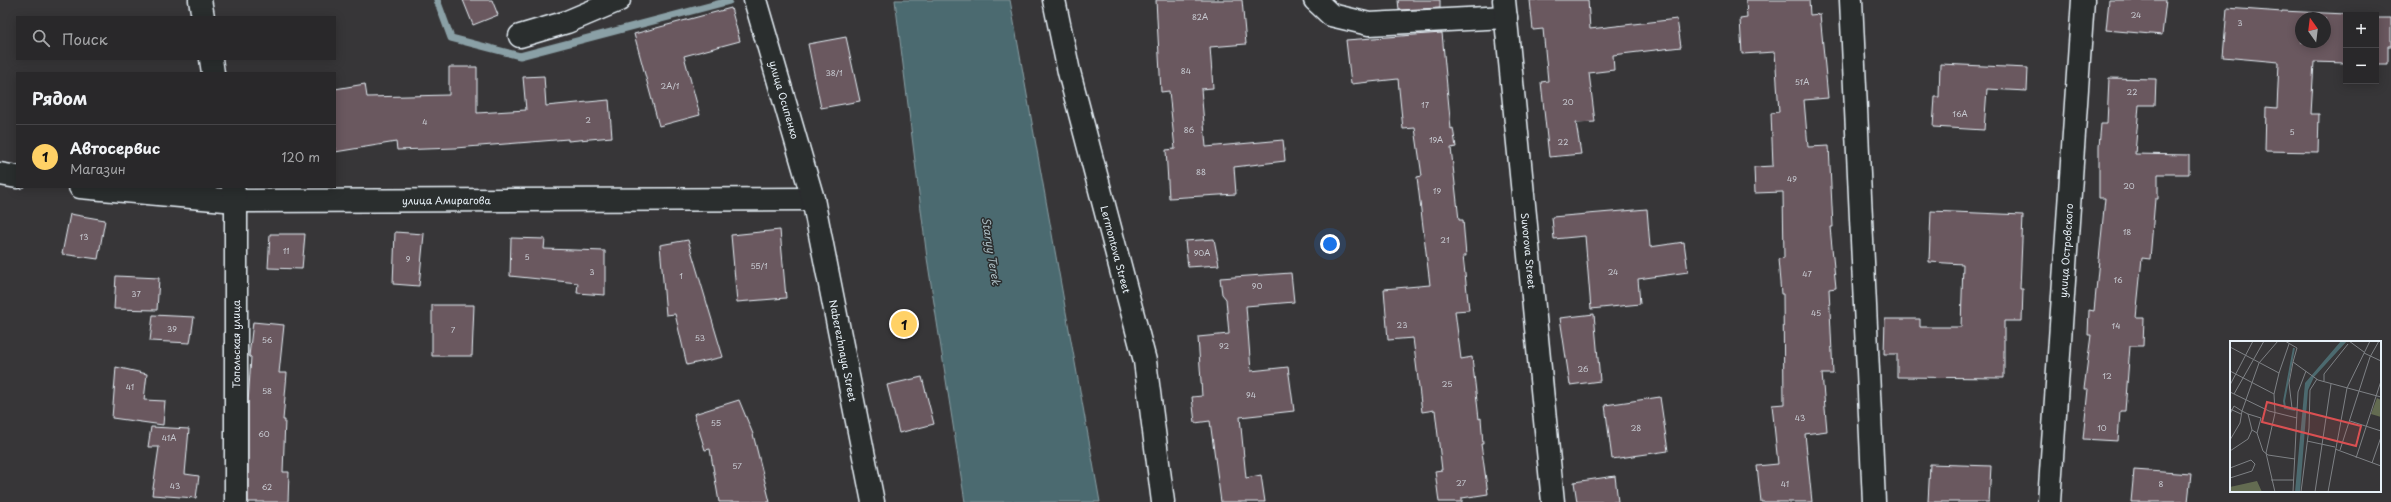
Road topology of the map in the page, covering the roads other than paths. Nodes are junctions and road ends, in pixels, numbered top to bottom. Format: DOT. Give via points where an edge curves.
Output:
graph roads {
  1 [pos="200,0"];
  2 [pos="619,0"];
  3 [pos="755,0"];
  4 [pos="1054,0"];
  5 [pos="1315,0"];
  6 [pos="1851,0"];
  7 [pos="2083,0"];
  8 [pos="1505,9"];
  9 [pos="203,16"];
  10 [pos="520,36"];
  11 [pos="211,60"];
  12 [pos="213,72"];
  13 [pos="0,174"];
  14 [pos="16,177"];
  15 [pos="102,188"];
  16 [pos="235,194"];
  17 [pos="813,199"];
  18 [pos="236,502"];
  19 [pos="873,502"];
  20 [pos="1163,502"];
  21 [pos="1553,502"];
  22 [pos="1874,502"];
  23 [pos="2049,502"];
  1 -- 9 [label="street"];
  2 -- 10 [label="street" via="567,22"];
  3 -- 17 [label="street, улица Осипенко"];
  4 -- 20 [label="street, Lermontova Street" via="1069,72 1145,361"];
  5 -- 8 [label="street" via="1331,15 1369,24"];
  6 -- 22 [label="street"];
  7 -- 23 [label="street, улица Островского"];
  8 -- 21 [label="street, Suvorova Street"];
  11 -- 12 [label="street"];
  13 -- 14 [label="street"];
  15 -- 16 [label="street, улица Амирагова"];
  16 -- 17 [label="street, улица Амирагова"];
  16 -- 18 [label="street, Топольская улица"];
  17 -- 19 [label="street, Naberezhnaya Street"];
}
